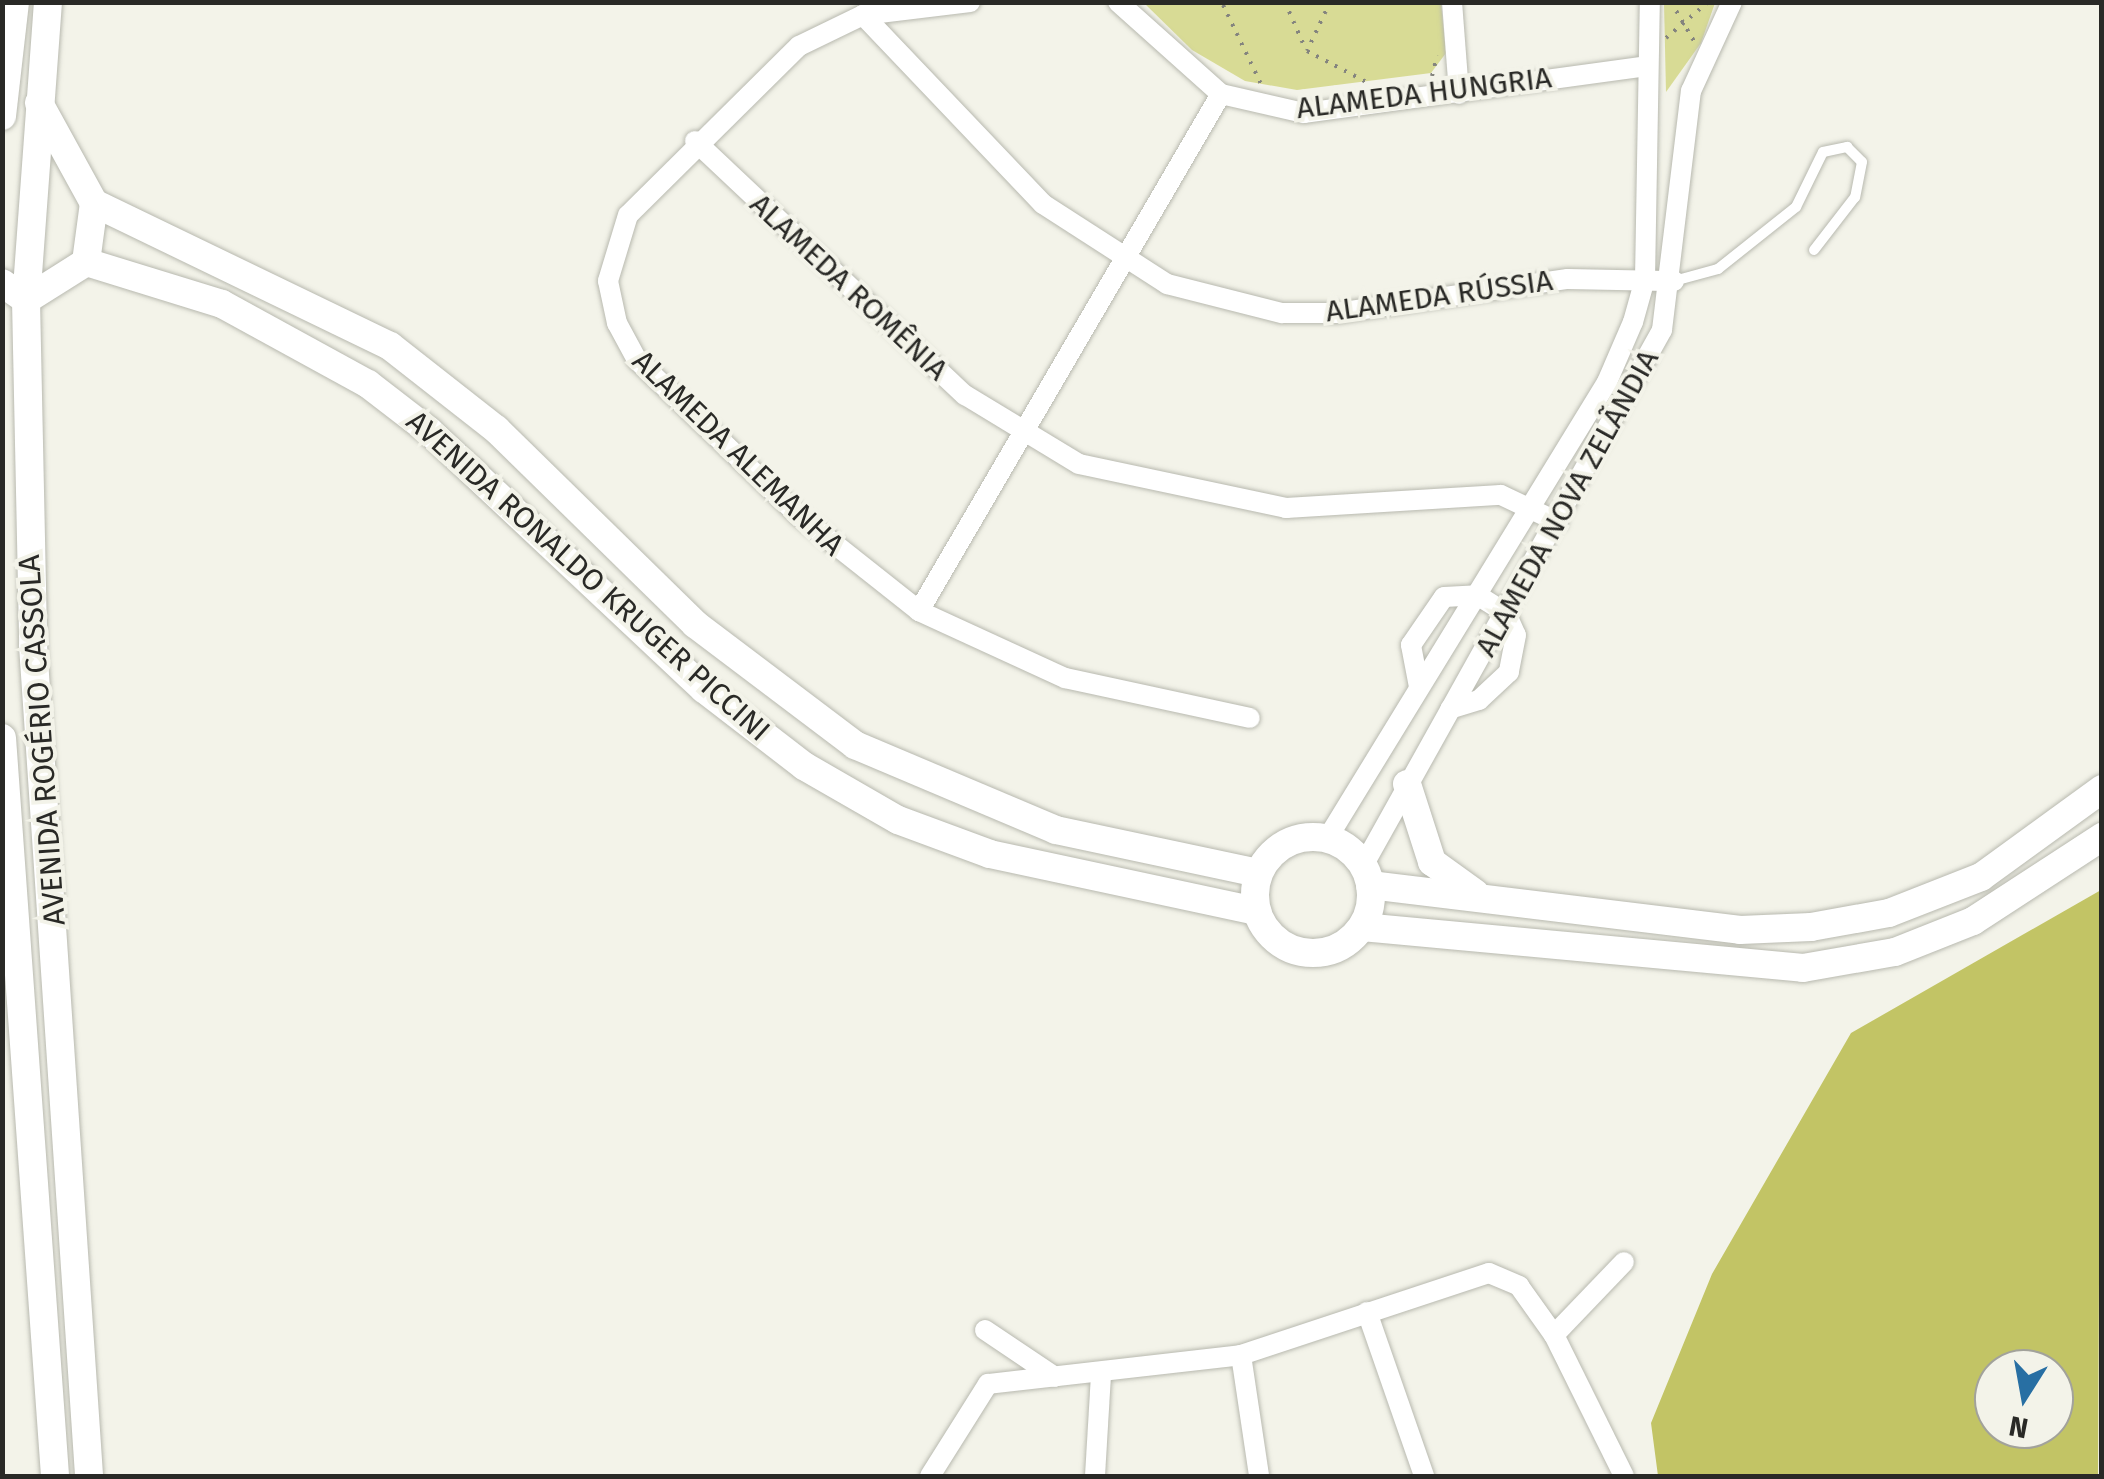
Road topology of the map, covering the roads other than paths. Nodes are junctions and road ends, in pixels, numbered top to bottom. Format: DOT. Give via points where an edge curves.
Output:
graph roads {
  1 [pos="15,2"];
  2 [pos="970,2"];
  3 [pos="1118,2"];
  4 [pos="1452,2"];
  5 [pos="1650,2"];
  6 [pos="1732,2"];
  7 [pos="45,5"];
  8 [pos="863,15"];
  9 [pos="1648,56"];
  10 [pos="1222,94"];
  11 [pos="1459,94"];
  12 [pos="38,102"];
  13 [pos="2,116"];
  14 [pos="695,141"];
  15 [pos="94,203"];
  16 [pos="1814,250"];
  17 [pos="86,262"];
  18 [pos="1124,262"];
  19 [pos="1645,279"];
  20 [pos="1674,281"];
  21 [pos="2,283"];
  22 [pos="39,296"];
  23 [pos="1023,436"];
  24 [pos="1532,506"];
  25 [pos="1558,522"];
  26 [pos="1477,595"];
  27 [pos="919,611"];
  28 [pos="1506,612"];
  29 [pos="1419,687"];
  30 [pos="1450,709"];
  31 [pos="1250,718"];
  32 [pos="2,738"];
  33 [pos="1407,784"];
  34 [pos="2102,789"];
  35 [pos="2102,837"];
  36 [pos="1326,838"];
  37 [pos="1258,874"];
  38 [pos="1367,876"];
  39 [pos="1485,899"];
  40 [pos="1257,911"];
  41 [pos="1362,926"];
  42 [pos="1624,1262"];
  43 [pos="1367,1312"];
  44 [pos="985,1330"];
  45 [pos="1554,1335"];
  46 [pos="1241,1355"];
  47 [pos="1101,1374"];
  48 [pos="1055,1378"];
  49 [pos="56,1476"];
  50 [pos="89,1476"];
  51 [pos="930,1476"];
  52 [pos="1095,1476"];
  53 [pos="1259,1476"];
  54 [pos="1424,1476"];
  55 [pos="1624,1476"];
  1 -- 13 [label="main road"];
  2 -- 8 [label="street, ALAMEDA ALEMANHA"];
  3 -- 10 [label="street, ALAMEDA HUNGRIA"];
  4 -- 11 [label="street"];
  5 -- 9 [label="street, ALAMEDA NOVA ZELÃNDIA"];
  6 -- 20 [label="street, ALAMEDA NOVA ZELÃNDIA" via="1683,130"];
  7 -- 12 [label="main road, AVENIDA ROGÉRIO CASSOLA"];
  8 -- 14 [label="street, ALAMEDA ALEMANHA" via="799,46"];
  8 -- 18 [label="street, ALAMEDA RÚSSIA" via="979,143"];
  9 -- 11 [label="street, ALAMEDA HUNGRIA"];
  9 -- 19 [label="street, ALAMEDA NOVA ZELÃNDIA"];
  10 -- 11 [label="street, ALAMEDA HUNGRIA" via="1304,113"];
  10 -- 18 [label="street"];
  12 -- 15 [label="main road"];
  12 -- 22 [label="main road, AVENIDA ROGÉRIO CASSOLA"];
  14 -- 23 [label="street, ALAMEDA ROMÊNIA" via="874,318"];
  14 -- 27 [label="street, ALAMEDA ALEMANHA" via="628,215 608,282 617,322 637,360 798,515"];
  15 -- 17 [label="main road"];
  15 -- 37 [label="main road, AVENIDA RONALDO KRUGER PICCINI" via="390,346 496,429 695,624 855,745 1056,830"];
  16 -- 20 [label="lane" via="1855,197 1862,162 1847,147 1823,152 1796,207 1718,269"];
  17 -- 22 [label="main road"];
  17 -- 40 [label="main road, AVENIDA RONALDO KRUGER PICCINI" via="222,304 368,384 704,689 804,766 898,820 1067,876"];
  18 -- 19 [label="street, ALAMEDA RÚSSIA" via="1167,284 1282,313 1568,279"];
  18 -- 23 [label="street"];
  19 -- 20 [label="street, ALAMEDA RÚSSIA"];
  19 -- 24 [label="street, ALAMEDA NOVA ZELÃNDIA" via="1607,382"];
  20 -- 25 [label="street, ALAMEDA NOVA ZELÃNDIA" via="1642,379"];
  21 -- 22 [label="main road"];
  22 -- 50 [label="main road, AVENIDA ROGÉRIO CASSOLA" via="25,366 33,645"];
  23 -- 24 [label="street, ALAMEDA ROMÊNIA" via="1138,480 1286,508 1455,492"];
  23 -- 27 [label="street"];
  24 -- 25 [label="street"];
  24 -- 26 [label="street, ALAMEDA NOVA ZELÃNDIA"];
  25 -- 28 [label="street, ALAMEDA NOVA ZELÃNDIA"];
  26 -- 28 [label="street"];
  26 -- 29 [label="street, ALAMEDA NOVA ZELÃNDIA"];
  26 -- 29 [label="street" via="1444,597 1429,612 1410,659"];
  27 -- 31 [label="street, ALAMEDA ALEMANHA" via="1065,678"];
  28 -- 30 [label="street, ALAMEDA NOVA ZELÃNDIA"];
  28 -- 30 [label="street" via="1516,635 1509,672 1479,700"];
  29 -- 36 [label="street, ALAMEDA NOVA ZELÃNDIA"];
  30 -- 33 [label="street, ALAMEDA NOVA ZELÃNDIA"];
  32 -- 49 [label="main road, AVENIDA ROGÉRIO CASSOLA"];
  33 -- 38 [label="street, ALAMEDA NOVA ZELÃNDIA"];
  33 -- 39 [label="main road" via="1432,862"];
  34 -- 39 [label="main road" via="1980,877 1889,913 1811,927 1740,930"];
  35 -- 41 [label="main road" via="1973,921 1895,952 1802,968"];
  36 -- 37 [label="main road" via="1286,844"];
  36 -- 38 [label="main road"];
  37 -- 40 [label="main road"];
  38 -- 39 [label="main road"];
  38 -- 41 [label="main road"];
  40 -- 41 [label="main road" via="1278,942 1314,953"];
  42 -- 45 [label="street"];
  43 -- 45 [label="street" via="1488,1273 1519,1286"];
  43 -- 46 [label="street"];
  43 -- 54 [label="street"];
  44 -- 48 [label="street"];
  45 -- 55 [label="street"];
  46 -- 47 [label="street"];
  46 -- 53 [label="street"];
  47 -- 48 [label="street"];
  47 -- 52 [label="street"];
  48 -- 51 [label="street" via="988,1384"];
}
